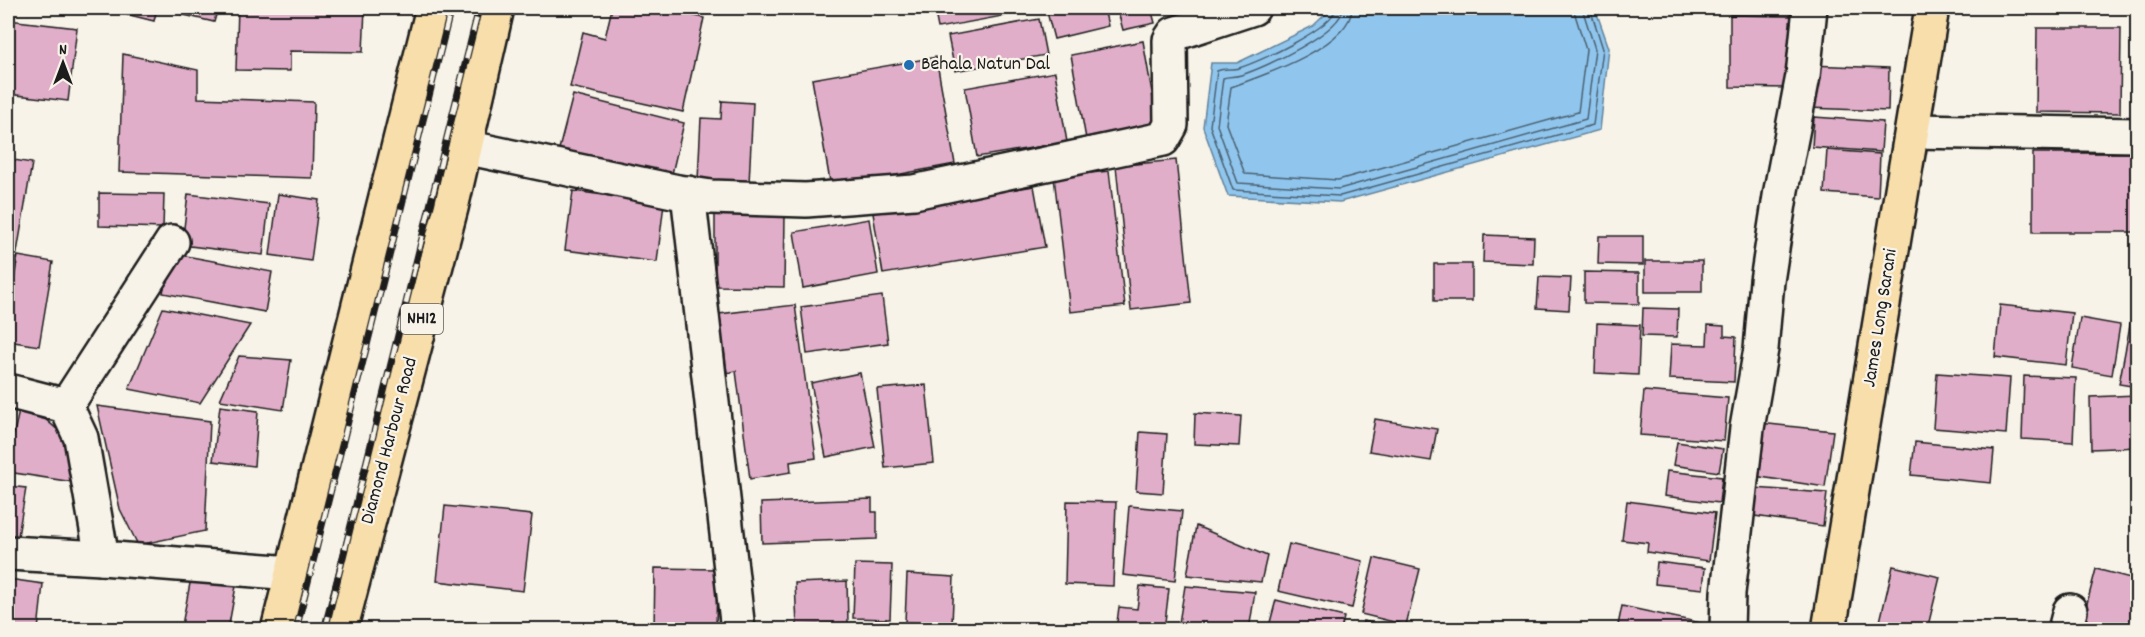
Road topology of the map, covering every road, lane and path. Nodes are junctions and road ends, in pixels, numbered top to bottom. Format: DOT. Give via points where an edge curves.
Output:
graph roads {
  1 [pos="433,8"];
  2 [pos="497,8"];
  3 [pos="1253,8"];
  4 [pos="1810,8"];
  5 [pos="1932,8"];
  6 [pos="1912,131"];
  7 [pos="2138,135"];
  8 [pos="465,147"];
  9 [pos="688,193"];
  10 [pos="172,242"];
  11 [pos="8,391"];
  12 [pos="66,406"];
  13 [pos="8,553"];
  14 [pos="102,558"];
  15 [pos="292,573"];
  16 [pos="278,630"];
  17 [pos="340,630"];
  18 [pos="738,630"];
  19 [pos="1727,630"];
  20 [pos="1830,630"];
  1 -- 15 [label="main road"];
  2 -- 8 [label="main road, Diamond Harbour Road / NH12"];
  3 -- 9 [label="street" via="1174,34 1170,40 1171,125 1160,141 914,192 806,200"];
  4 -- 19 [label="street" via="1803,76 1781,190 1747,428"];
  5 -- 6 [label="main road, James Long Sarani"];
  6 -- 7 [label="street"];
  6 -- 20 [label="main road, James Long Sarani"];
  8 -- 9 [label="street"];
  8 -- 17 [label="main road, Diamond Harbour Road / NH12"];
  9 -- 18 [label="street"];
  10 -- 12 [label="street"];
  11 -- 12 [label="street"];
  12 -- 14 [label="street" via="81,438"];
  13 -- 14 [label="street"];
  14 -- 15 [label="street"];
  15 -- 16 [label="main road"];
}
